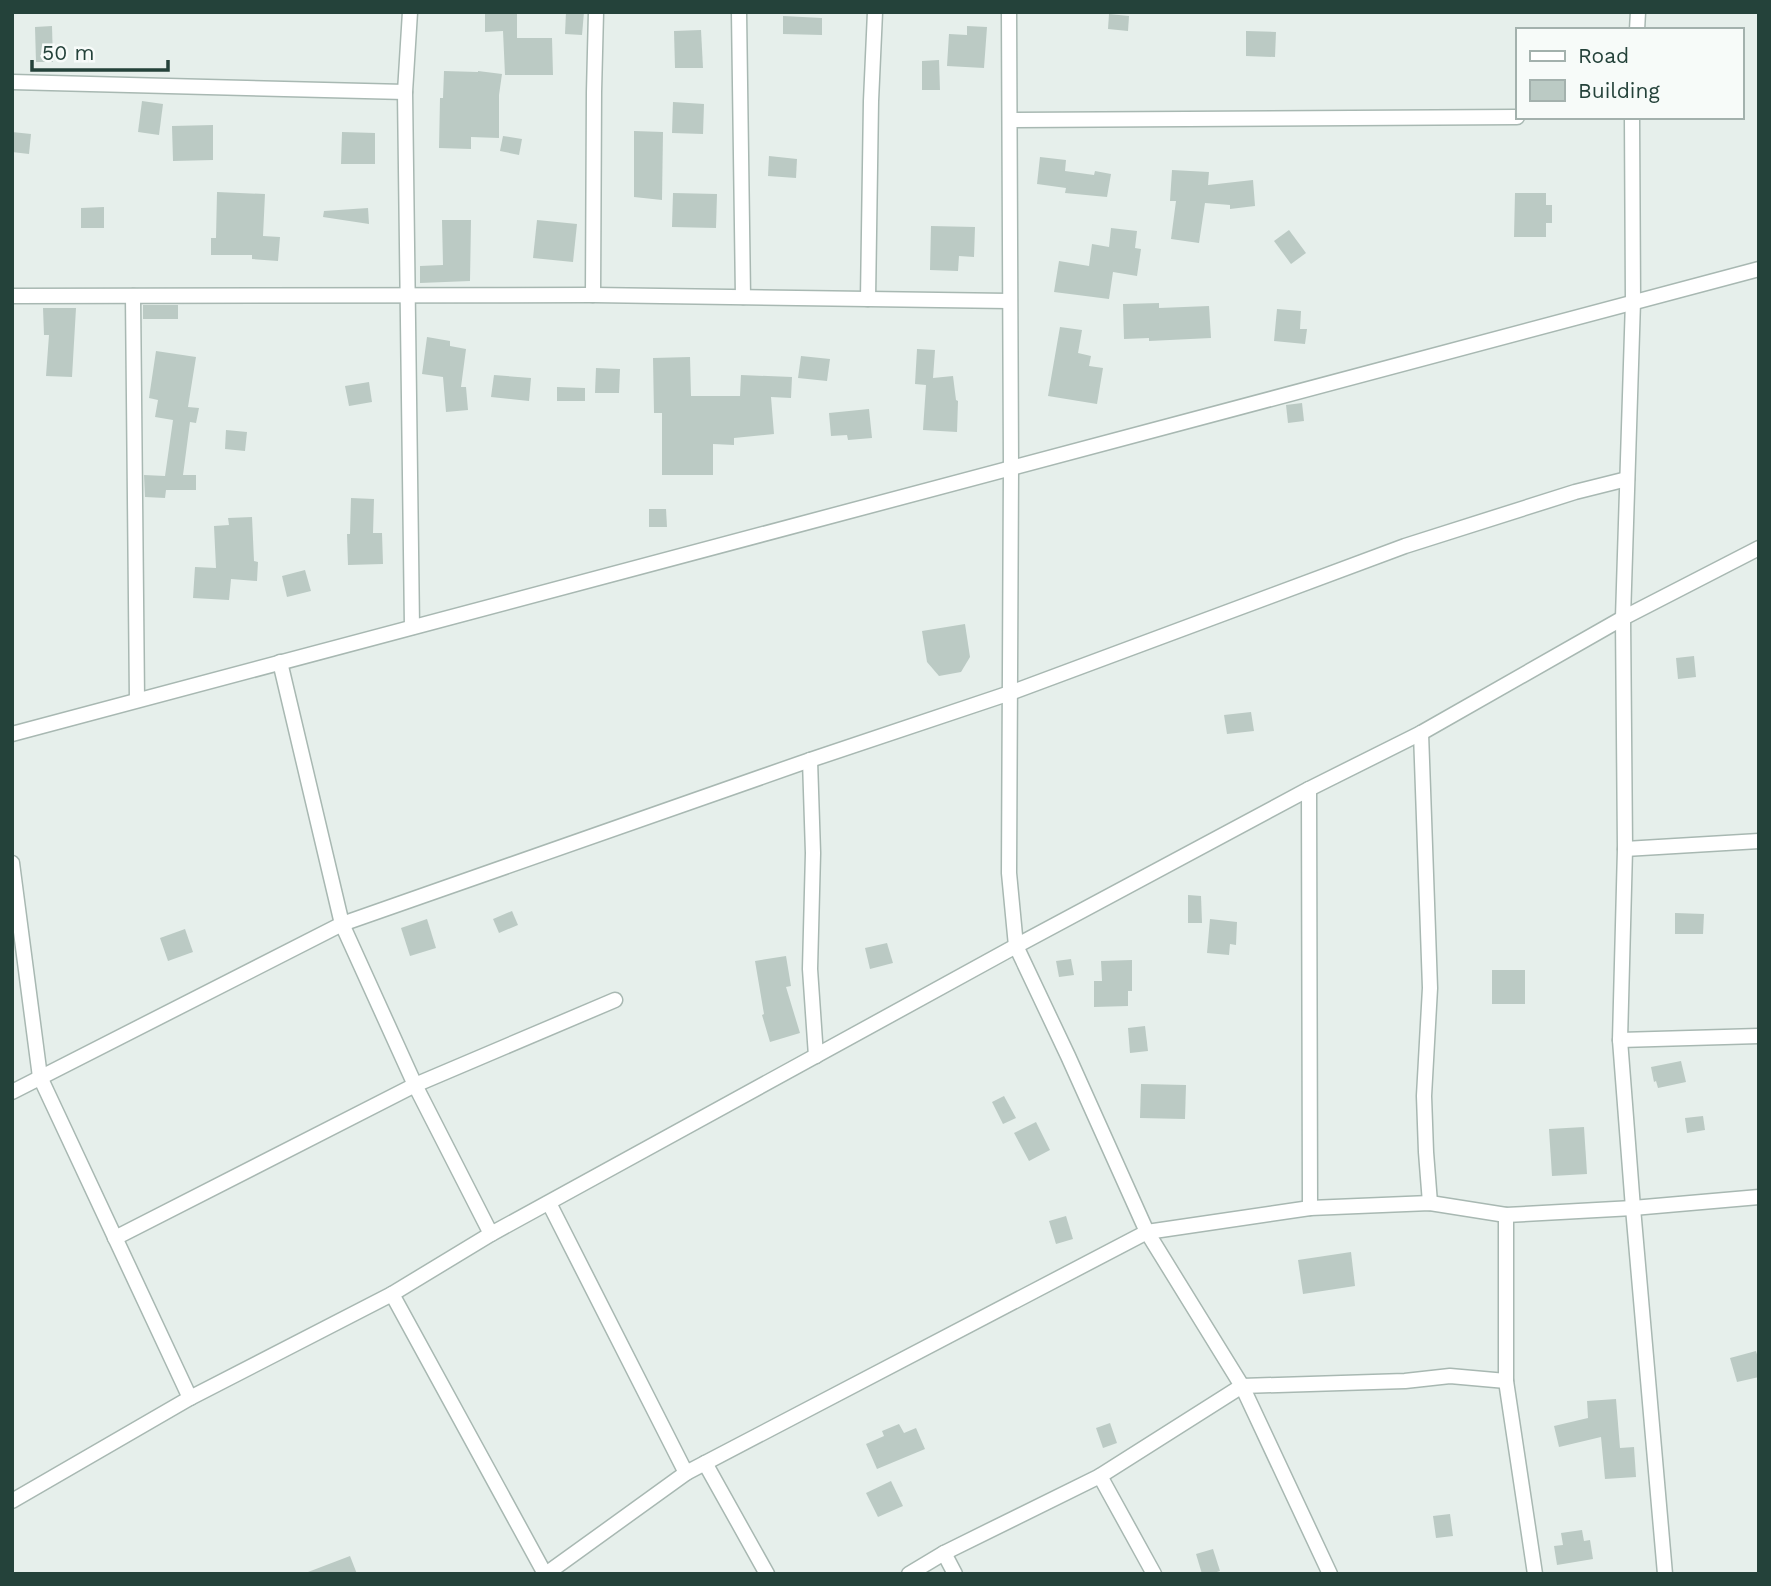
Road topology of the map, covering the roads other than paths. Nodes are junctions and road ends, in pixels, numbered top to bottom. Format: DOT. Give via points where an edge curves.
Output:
graph roads {
  1 [pos="410,12"];
  2 [pos="596,12"];
  3 [pos="739,12"];
  4 [pos="876,12"];
  5 [pos="1009,12"];
  6 [pos="12,82"];
  7 [pos="405,92"];
  8 [pos="1516,117"];
  9 [pos="1632,119"];
  10 [pos="1010,120"];
  11 [pos="1759,269"];
  12 [pos="593,295"];
  13 [pos="12,296"];
  14 [pos="132,296"];
  15 [pos="407,296"];
  16 [pos="743,297"];
  17 [pos="868,299"];
  18 [pos="1009,301"];
  19 [pos="1633,301"];
  20 [pos="1011,468"];
  21 [pos="1627,479"];
  22 [pos="1759,548"];
  23 [pos="1623,618"];
  24 [pos="412,626"];
  25 [pos="280,662"];
  26 [pos="1010,693"];
  27 [pos="137,701"];
  28 [pos="1421,733"];
  29 [pos="12,734"];
  30 [pos="810,760"];
  31 [pos="1309,789"];
  32 [pos="1759,841"];
  33 [pos="1625,849"];
  34 [pos="12,863"];
  35 [pos="342,924"];
  36 [pos="1016,946"];
  37 [pos="615,1000"];
  38 [pos="1759,1036"];
  39 [pos="1620,1040"];
  40 [pos="816,1056"];
  41 [pos="40,1077"];
  42 [pos="415,1085"];
  43 [pos="12,1092"];
  44 [pos="1759,1197"];
  45 [pos="549,1203"];
  46 [pos="1430,1203"];
  47 [pos="1310,1208"];
  48 [pos="1633,1208"];
  49 [pos="1506,1215"];
  50 [pos="1147,1232"];
  51 [pos="491,1234"];
  52 [pos="115,1238"];
  53 [pos="392,1294"];
  54 [pos="1506,1381"];
  55 [pos="1242,1386"];
  56 [pos="190,1398"];
  57 [pos="705,1463"];
  58 [pos="686,1473"];
  59 [pos="1100,1476"];
  60 [pos="12,1502"];
  61 [pos="944,1553"];
  62 [pos="546,1574"];
  63 [pos="767,1574"];
  64 [pos="909,1574"];
  65 [pos="954,1574"];
  66 [pos="1154,1574"];
  67 [pos="1330,1574"];
  68 [pos="1535,1574"];
  69 [pos="1665,1574"];
  1 -- 7 [label="street"];
  2 -- 12 [label="street"];
  3 -- 16 [label="street"];
  4 -- 17 [label="street"];
  5 -- 10 [label="street"];
  6 -- 7 [label="street"];
  7 -- 15 [label="street"];
  8 -- 10 [label="street"];
  9 -- 19 [label="street"];
  10 -- 18 [label="street"];
  11 -- 19 [label="street"];
  12 -- 15 [label="street"];
  12 -- 16 [label="street"];
  13 -- 14 [label="street"];
  14 -- 15 [label="street"];
  14 -- 27 [label="street"];
  15 -- 24 [label="street"];
  16 -- 17 [label="street"];
  17 -- 18 [label="street"];
  18 -- 20 [label="street"];
  19 -- 20 [label="street"];
  19 -- 21 [label="street"];
  20 -- 24 [label="street"];
  20 -- 26 [label="street"];
  21 -- 23 [label="street"];
  21 -- 26 [label="street" via="1405,546"];
  22 -- 23 [label="street"];
  23 -- 28 [label="street"];
  23 -- 33 [label="street"];
  24 -- 25 [label="street"];
  25 -- 27 [label="street"];
  25 -- 35 [label="street"];
  26 -- 30 [label="street"];
  26 -- 36 [label="street" via="1009,873"];
  27 -- 29 [label="street"];
  28 -- 31 [label="street"];
  28 -- 46 [label="street" via="1430,988 1424,1096"];
  30 -- 35 [label="street"];
  30 -- 40 [label="street" via="810,969"];
  31 -- 36 [label="street"];
  31 -- 47 [label="street"];
  32 -- 33 [label="street"];
  33 -- 39 [label="street"];
  34 -- 41 [label="street"];
  35 -- 41 [label="street"];
  35 -- 42 [label="street"];
  36 -- 40 [label="street"];
  36 -- 50 [label="street"];
  37 -- 42 [label="street"];
  38 -- 39 [label="street"];
  39 -- 48 [label="street"];
  40 -- 45 [label="street"];
  41 -- 43 [label="street"];
  41 -- 52 [label="street"];
  42 -- 51 [label="street"];
  42 -- 52 [label="street"];
  44 -- 48 [label="street"];
  45 -- 51 [label="street"];
  45 -- 58 [label="street"];
  46 -- 47 [label="street"];
  46 -- 49 [label="street"];
  47 -- 50 [label="street"];
  48 -- 49 [label="street"];
  48 -- 69 [label="street"];
  49 -- 54 [label="street"];
  50 -- 55 [label="street"];
  50 -- 57 [label="street"];
  51 -- 53 [label="street"];
  52 -- 56 [label="street"];
  53 -- 56 [label="street"];
  53 -- 62 [label="street"];
  54 -- 55 [label="street" via="1450,1376"];
  54 -- 68 [label="street"];
  55 -- 59 [label="street"];
  55 -- 67 [label="street"];
  56 -- 60 [label="street"];
  57 -- 58 [label="street"];
  57 -- 63 [label="street"];
  58 -- 62 [label="street"];
  59 -- 61 [label="street"];
  59 -- 66 [label="street"];
  61 -- 64 [label="street"];
  61 -- 65 [label="street"];
}
